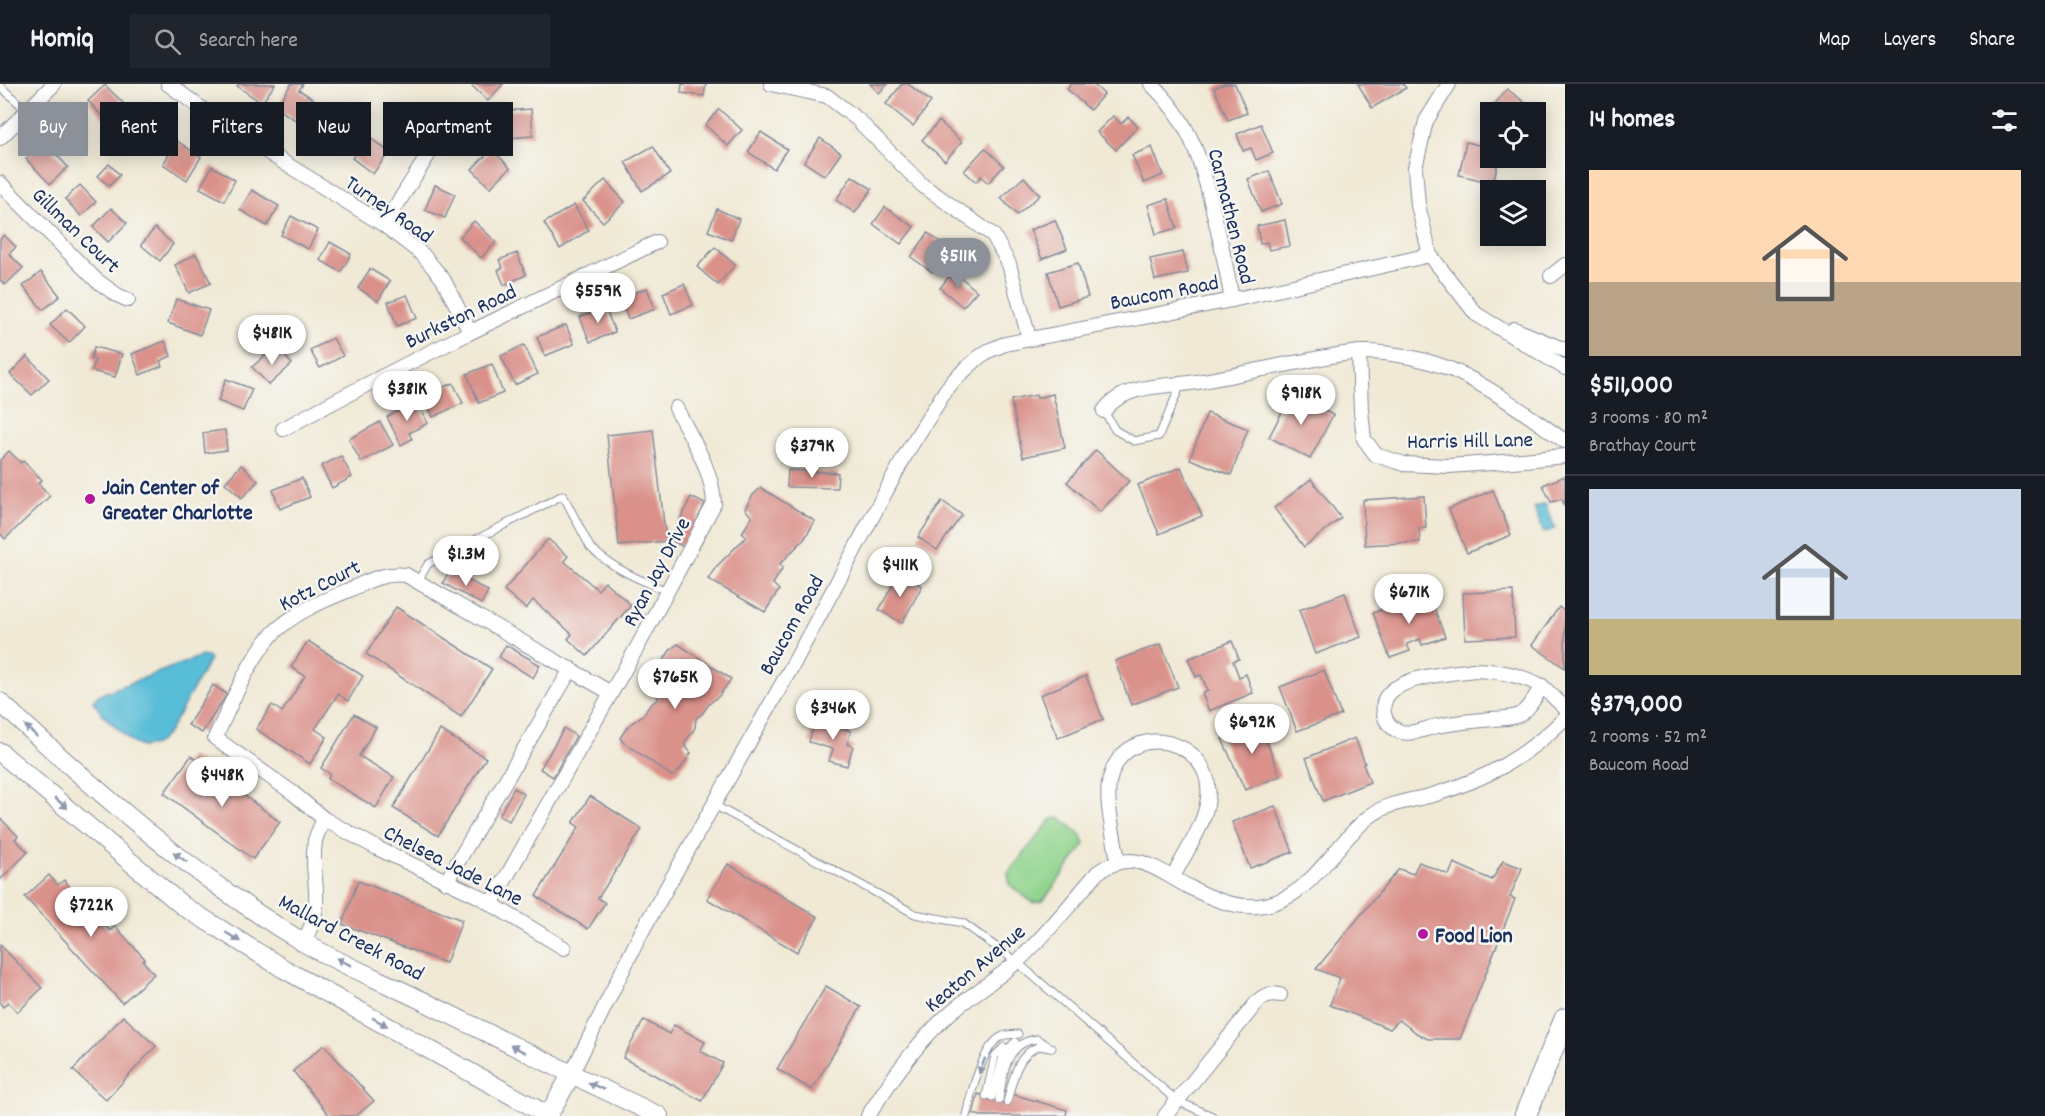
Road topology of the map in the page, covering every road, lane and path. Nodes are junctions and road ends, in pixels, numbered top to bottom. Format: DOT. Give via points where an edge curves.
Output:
graph roads {
  1 [pos="54,84"];
  2 [pos="168,84"];
  3 [pos="771,84"];
  4 [pos="1151,84"];
  5 [pos="1449,84"];
  6 [pos="0,86"];
  7 [pos="36,102"];
  8 [pos="18,103"];
  9 [pos="18,120"];
  10 [pos="0,138"];
  11 [pos="428,156"];
  12 [pos="0,183"];
  13 [pos="384,225"];
  14 [pos="657,242"];
  15 [pos="1430,255"];
  16 [pos="1565,266"];
  17 [pos="1551,276"];
  18 [pos="128,300"];
  19 [pos="1232,300"];
  20 [pos="1476,314"];
  21 [pos="470,332"];
  22 [pos="1029,338"];
  23 [pos="1565,350"];
  24 [pos="1359,352"];
  25 [pos="1565,368"];
  26 [pos="1181,384"];
  27 [pos="676,408"];
  28 [pos="1104,411"];
  29 [pos="284,429"];
  30 [pos="1565,441"];
  31 [pos="1565,456"];
  32 [pos="418,581"];
  33 [pos="667,591"];
  34 [pos="571,669"];
  35 [pos="1542,686"];
  36 [pos="611,693"];
  37 [pos="0,702"];
  38 [pos="1565,708"];
  39 [pos="1565,718"];
  40 [pos="0,752"];
  41 [pos="714,805"];
  42 [pos="324,819"];
  43 [pos="1118,862"];
  44 [pos="1173,878"];
  45 [pos="446,882"];
  46 [pos="491,904"];
  47 [pos="303,942"];
  48 [pos="564,948"];
  49 [pos="1017,962"];
  50 [pos="1280,995"];
  51 [pos="1565,1019"];
  52 [pos="1022,1035"];
  53 [pos="1036,1039"];
  54 [pos="571,1075"];
  55 [pos="996,1099"];
  56 [pos="1177,1101"];
  57 [pos="549,1116"];
  58 [pos="659,1116"];
  59 [pos="868,1116"];
  60 [pos="966,1116"];
  61 [pos="1165,1116"];
  62 [pos="1212,1116"];
  63 [pos="1525,1116"];
  1 -- 7 [label="street"];
  2 -- 13 [label="street, Turney Road" via="224,125"];
  3 -- 22 [label="street" via="827,96 857,119 922,185 993,235 1009,264"];
  4 -- 19 [label="street, Carmathen Road" via="1175,110 1197,150"];
  5 -- 15 [label="street" via="1426,121 1415,168 1418,206"];
  6 -- 8 [label="lane"];
  9 -- 10 [label="street"];
  11 -- 13 [label="street"];
  12 -- 18 [label="street, Gillman Court" via="96,280"];
  13 -- 21 [label="street, Turney Road" via="437,270"];
  14 -- 21 [label="street, Burkston Road"];
  15 -- 19 [label="street, Baucom Road"];
  15 -- 20 [label="street"];
  16 -- 17 [label="street"];
  19 -- 22 [label="street, Baucom Road"];
  20 -- 23 [label="street"];
  20 -- 25 [label="street"];
  21 -- 29 [label="street, Burkston Road"];
  22 -- 41 [label="street, Baucom Road" via="988,351 946,390 907,452"];
  24 -- 26 [label="street, Harris Hill Lane"];
  24 -- 30 [label="street, Harris Hill Lane" via="1418,359 1455,371"];
  24 -- 31 [label="street, Harris Hill Lane" via="1364,439 1376,455 1404,464 1448,465"];
  26 -- 28 [label="street, Harris Hill Lane" via="1124,395"];
  26 -- 28 [label="lane" via="1159,436 1134,441 1114,430"];
  27 -- 33 [label="street, Ryan Jay Drive" via="714,488 714,504"];
  32 -- 33 [label="lane" via="428,564 563,495 597,554 633,577"];
  32 -- 34 [label="street, Kotz Court"];
  32 -- 42 [label="street, Kotz Court" via="406,574 392,573 290,619 264,645 214,738"];
  33 -- 36 [label="street, Ryan Jay Drive"];
  34 -- 36 [label="street, Kotz Court"];
  34 -- 45 [label="street"];
  35 -- 35 [label="street" via="1526,711 1514,717 1406,733 1392,728 1384,713 1386,697 1394,688 1430,676 1498,671 1523,676"];
  35 -- 38 [label="street"];
  36 -- 46 [label="street, Ryan Jay Drive"];
  47 -- 37 [label="main road, Mallard Creek Road, one-way" via="174,853 76,772"];
  39 -- 44 [label="street" via="1528,752 1489,774 1439,793 1398,802 1370,816 1303,888 1279,902 1234,905"];
  40 -- 57 [label="main road, one-way" via="183,906 284,969"];
  41 -- 49 [label="lane" via="915,914 963,923"];
  41 -- 54 [label="street, Baucom Road" via="641,933"];
  42 -- 45 [label="street, Chelsea Jade Lane"];
  42 -- 47 [label="street" via="315,841 315,918"];
  43 -- 44 [label="street" via="1139,861"];
  43 -- 44 [label="street" via="1108,793 1113,769 1135,746 1166,741 1192,754 1208,783 1204,816"];
  43 -- 49 [label="street, Keaton Avenue" via="1098,872"];
  45 -- 46 [label="street, Chelsea Jade Lane"];
  46 -- 48 [label="street, Chelsea Jade Lane"];
  54 -- 47 [label="main road, Mallard Creek Road, one-way"];
  49 -- 56 [label="lane"];
  49 -- 59 [label="street, Keaton Avenue" via="939,1024 890,1080"];
  50 -- 56 [label="street" via="1264,996 1258,1001"];
  51 -- 63 [label="main road"];
  52 -- 53 [label="lane"];
  52 -- 55 [label="lane" via="1004,1053"];
  52 -- 60 [label="lane, one-way" via="1002,1036 990,1047"];
  53 -- 55 [label="lane" via="1021,1042 1009,1056"];
  53 -- 55 [label="lane" via="1053,1048 1039,1046 1023,1056"];
  54 -- 57 [label="main road"];
  58 -- 54 [label="main road, Mallard Creek Road, one-way"];
  56 -- 61 [label="street"];
  56 -- 62 [label="lane"];
}
